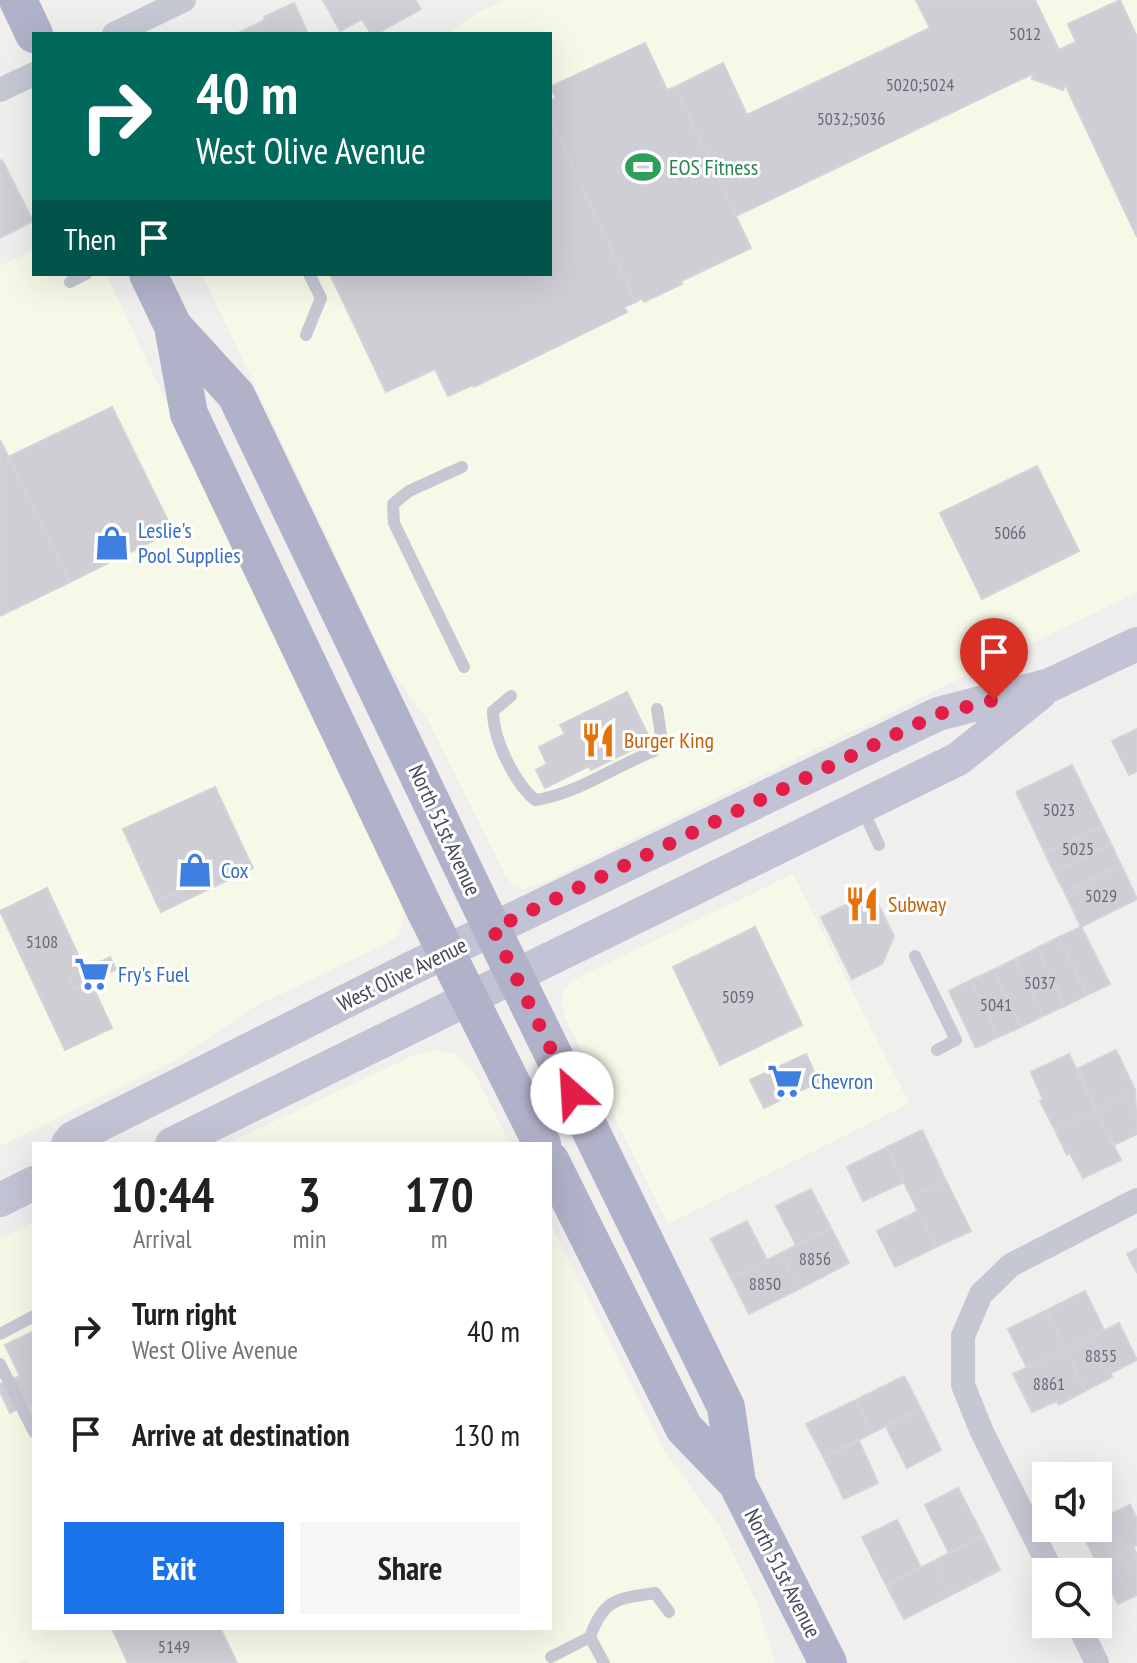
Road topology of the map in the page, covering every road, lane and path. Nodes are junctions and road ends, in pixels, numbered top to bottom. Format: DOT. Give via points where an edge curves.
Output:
graph roads {
  1 [pos="18,0"];
  2 [pos="184,0"];
  3 [pos="33,32"];
  4 [pos="118,32"];
  5 [pos="32,75"];
  6 [pos="0,90"];
  7 [pos="82,276"];
  8 [pos="149,276"];
  9 [pos="310,276"];
  10 [pos="70,282"];
  11 [pos="173,326"];
  12 [pos="306,335"];
  13 [pos="462,467"];
  14 [pos="1137,644"];
  15 [pos="464,667"];
  16 [pos="1050,685"];
  17 [pos="511,696"];
  18 [pos="657,709"];
  19 [pos="862,807"];
  20 [pos="879,845"];
  21 [pos="493,929"];
  22 [pos="446,952"];
  23 [pos="915,956"];
  24 [pos="516,978"];
  25 [pos="469,1000"];
  26 [pos="937,1050"];
  27 [pos="70,1142"];
  28 [pos="176,1142"];
  29 [pos="541,1142"];
  30 [pos="552,1164"];
  31 [pos="32,1184"];
  32 [pos="0,1200"];
  33 [pos="1137,1200"];
  34 [pos="32,1317"];
  35 [pos="0,1334"];
  36 [pos="0,1364"];
  37 [pos="32,1428"];
  38 [pos="737,1483"];
  39 [pos="1045,1558"];
  40 [pos="669,1612"];
  41 [pos="590,1637"];
  42 [pos="1085,1638"];
  43 [pos="551,1657"];
  44 [pos="604,1663"];
  45 [pos="828,1663"];
  46 [pos="1097,1663"];
  1 -- 3 [label="main road"];
  2 -- 4 [label="street"];
  5 -- 6 [label="street"];
  7 -- 10 [label="lane"];
  8 -- 11 [label="main road, North 51st Avenue"];
  9 -- 12 [label="lane" via="321,298"];
  11 -- 21 [label="main road, North 51st Avenue" via="236,395"];
  11 -- 22 [label="main road, North 51st Avenue" via="189,414"];
  13 -- 15 [label="lane" via="393,504 394,523"];
  14 -- 16 [label="main road, West Olive Avenue"];
  16 -- 19 [label="main road, West Olive Avenue" via="958,759"];
  16 -- 21 [label="main road, West Olive Avenue" via="938,714"];
  17 -- 18 [label="lane" via="493,711 493,727 521,787 535,800 556,798 654,751 661,735"];
  19 -- 20 [label="lane"];
  19 -- 24 [label="main road, West Olive Avenue"];
  21 -- 22 [label="main road, West Olive Avenue"];
  21 -- 24 [label="main road, North 51st Avenue"];
  22 -- 25 [label="main road, North 51st Avenue"];
  22 -- 27 [label="main road, West Olive Avenue"];
  23 -- 26 [label="lane" via="956,1040"];
  24 -- 25 [label="main road, West Olive Avenue"];
  24 -- 38 [label="main road, North 51st Avenue" via="726,1407"];
  25 -- 28 [label="main road, West Olive Avenue"];
  25 -- 29 [label="main road, North 51st Avenue"];
  30 -- 38 [label="main road, North 51st Avenue" via="684,1428"];
  31 -- 32 [label="main road"];
  33 -- 39 [label="street" via="1011,1265 981,1294 963,1336 963,1385"];
  34 -- 35 [label="lane"];
  36 -- 37 [label="lane"];
  38 -- 45 [label="main road, North 51st Avenue"];
  40 -- 41 [label="lane" via="655,1593 622,1598 598,1613"];
  41 -- 43 [label="lane"];
  41 -- 44 [label="lane"];
  42 -- 46 [label="street"];
}
